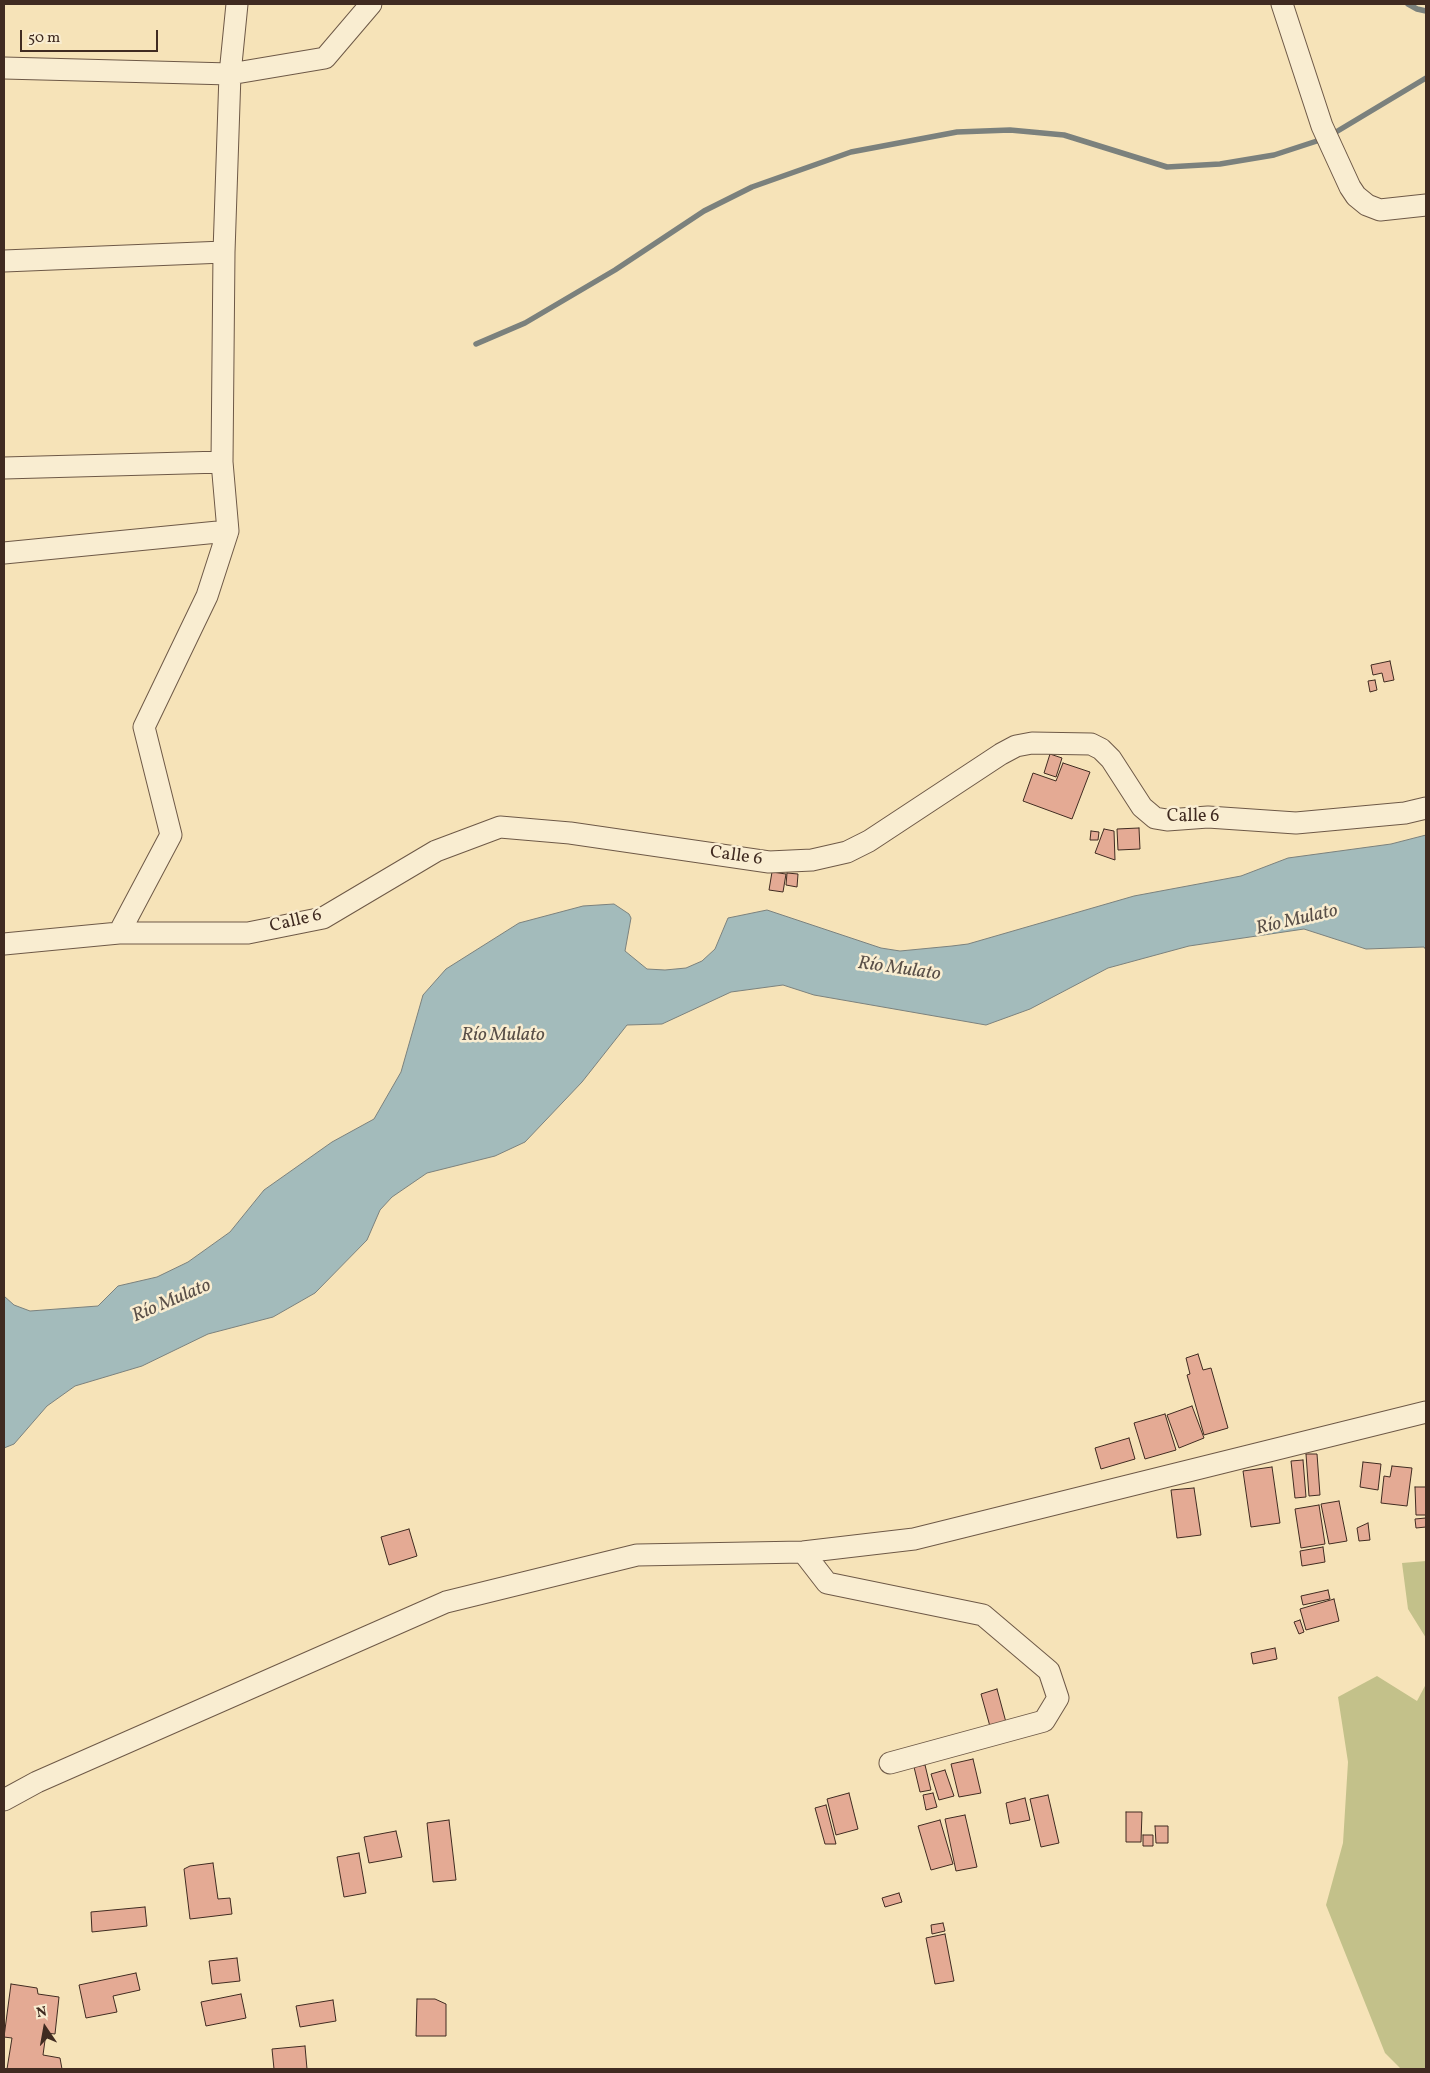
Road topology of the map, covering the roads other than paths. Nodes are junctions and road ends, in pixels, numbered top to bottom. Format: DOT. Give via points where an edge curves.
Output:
graph roads {
  1 [pos="237,4"];
  2 [pos="371,4"];
  3 [pos="1282,4"];
  4 [pos="4,68"];
  5 [pos="230,74"];
  6 [pos="1426,205"];
  7 [pos="224,252"];
  8 [pos="4,261"];
  9 [pos="222,462"];
  10 [pos="4,468"];
  11 [pos="228,531"];
  12 [pos="4,553"];
  13 [pos="1426,808"];
  14 [pos="119,933"];
  15 [pos="4,944"];
  16 [pos="1426,1412"];
  17 [pos="803,1552"];
  18 [pos="890,1763"];
  19 [pos="4,1800"];
  1 -- 5 [label="street"];
  2 -- 5 [label="street" via="325,58"];
  3 -- 6 [label="street" via="1322,126 1356,196 1380,210"];
  4 -- 5 [label="street"];
  5 -- 7 [label="street"];
  7 -- 8 [label="street"];
  7 -- 9 [label="street"];
  9 -- 10 [label="street"];
  9 -- 11 [label="street"];
  11 -- 12 [label="street"];
  11 -- 14 [label="street" via="207,596 144,728 171,835"];
  13 -- 14 [label="street, Calle 6" via="1405,813 1296,823 1208,816 1155,818 1142,807 1101,749 1091,744 1032,743 1016,746 1001,754 862,845 812,860 769,862 570,833 500,827 436,851 324,918 248,933"];
  14 -- 15 [label="street, Calle 6"];
  16 -- 17 [label="street" via="914,1538"];
  17 -- 18 [label="street" via="827,1583 983,1615 1049,1671 1058,1698 1044,1721"];
  17 -- 19 [label="street" via="637,1555 446,1602 37,1782"];
}
